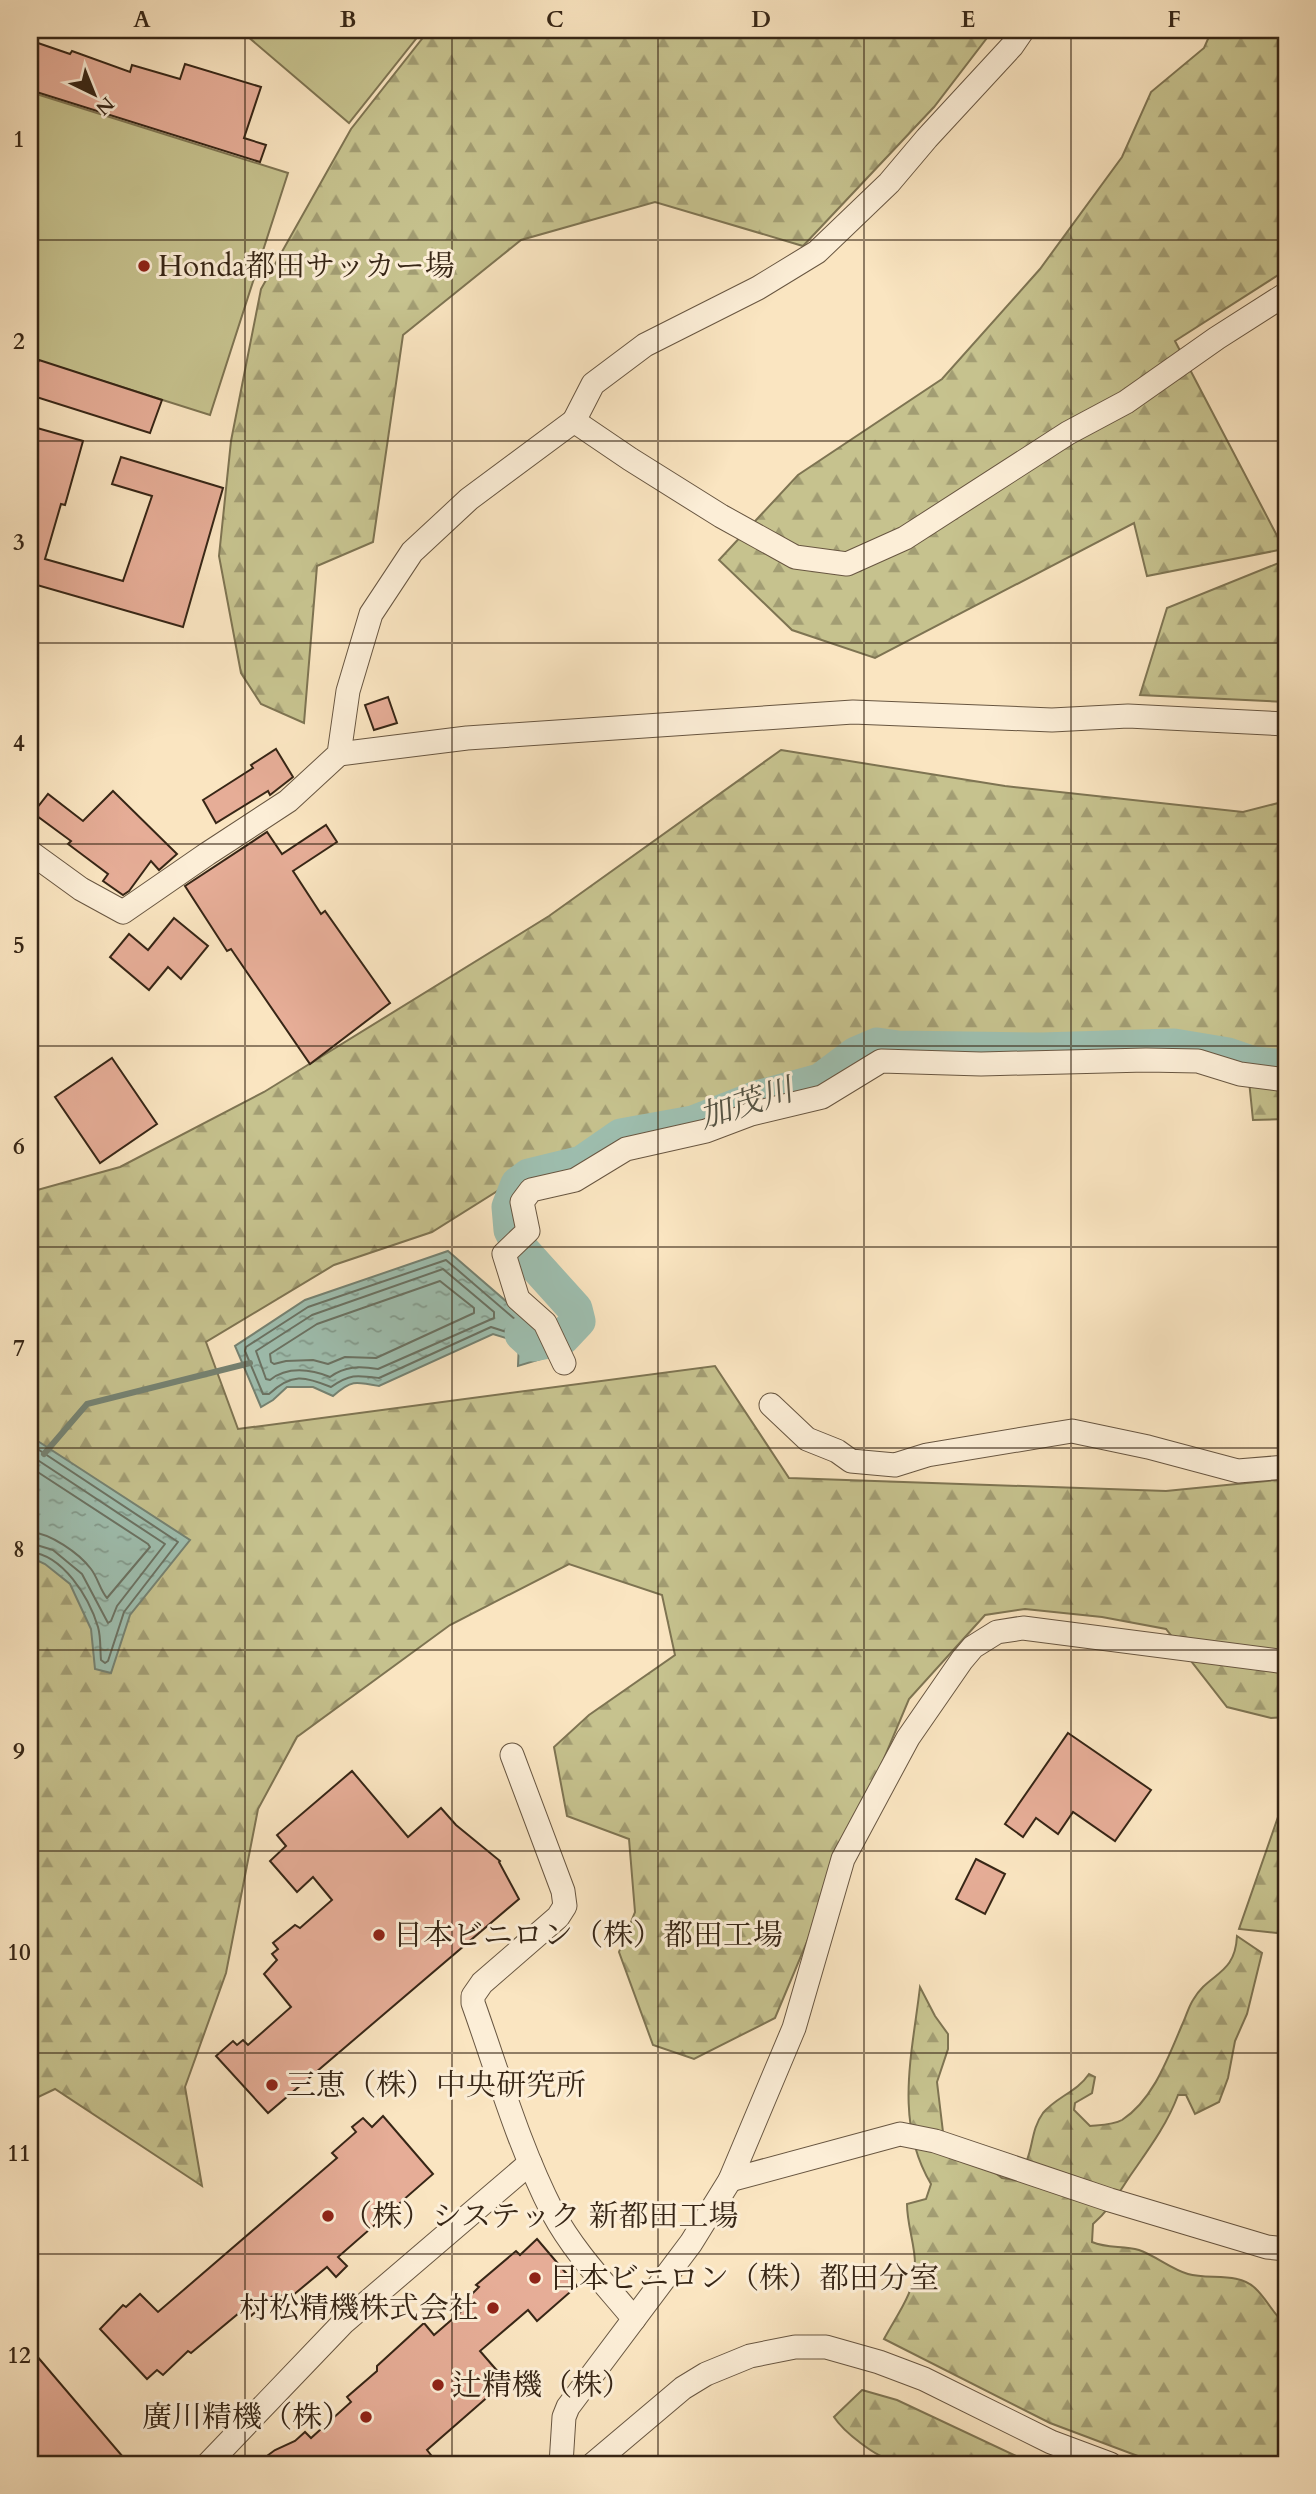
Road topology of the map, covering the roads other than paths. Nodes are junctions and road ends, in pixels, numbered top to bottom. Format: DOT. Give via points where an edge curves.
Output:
graph roads {
  1 [pos="1023,30"];
  2 [pos="1286,294"];
  3 [pos="574,421"];
  4 [pos="1286,724"];
  5 [pos="339,754"];
  6 [pos="30,852"];
  7 [pos="1286,1080"];
  8 [pos="564,1363"];
  9 [pos="771,1405"];
  10 [pos="1286,1467"];
  11 [pos="1286,1662"];
  12 [pos="512,1755"];
  13 [pos="530,2163"];
  14 [pos="730,2180"];
  15 [pos="1286,2249"];
  16 [pos="634,2319"];
  17 [pos="208,2464"];
  18 [pos="561,2464"];
  19 [pos="593,2464"];
  20 [pos="1110,2464"];
  1 -- 3 [label="street" via="889,183 817,252 758,288 645,345 593,384"];
  2 -- 3 [label="street" via="1126,402 1068,433 905,538 847,564 796,557"];
  3 -- 5 [label="street" via="469,499 412,552 371,614 348,691"];
  4 -- 5 [label="street" via="1128,716 1052,720 830,713 467,738"];
  5 -- 6 [label="street" via="288,802 123,912"];
  7 -- 8 [label="street" via="1240,1074 1198,1061 981,1064 881,1060 822,1097 626,1149 575,1180 531,1190 522,1202 528,1231 504,1254 518,1299 545,1323"];
  9 -- 10 [label="street" via="807,1439 851,1461 895,1465 927,1455 1072,1431 1238,1471"];
  11 -- 14 [label="street" via="1023,1628 997,1632 973,1647 908,1738 842,1859 794,2028"];
  12 -- 13 [label="street" via="565,1906 482,1983 473,2003"];
  13 -- 16 [label="street" via="566,2234"];
  13 -- 17 [label="street" via="343,2323"];
  14 -- 15 [label="street" via="900,2134 935,2141 1267,2247"];
  14 -- 16 [label="street" via="691,2243"];
  16 -- 18 [label="street" via="568,2407"];
  19 -- 20 [label="street" via="706,2374 750,2356 795,2347 826,2347 879,2362 924,2379 1051,2442"];
}
